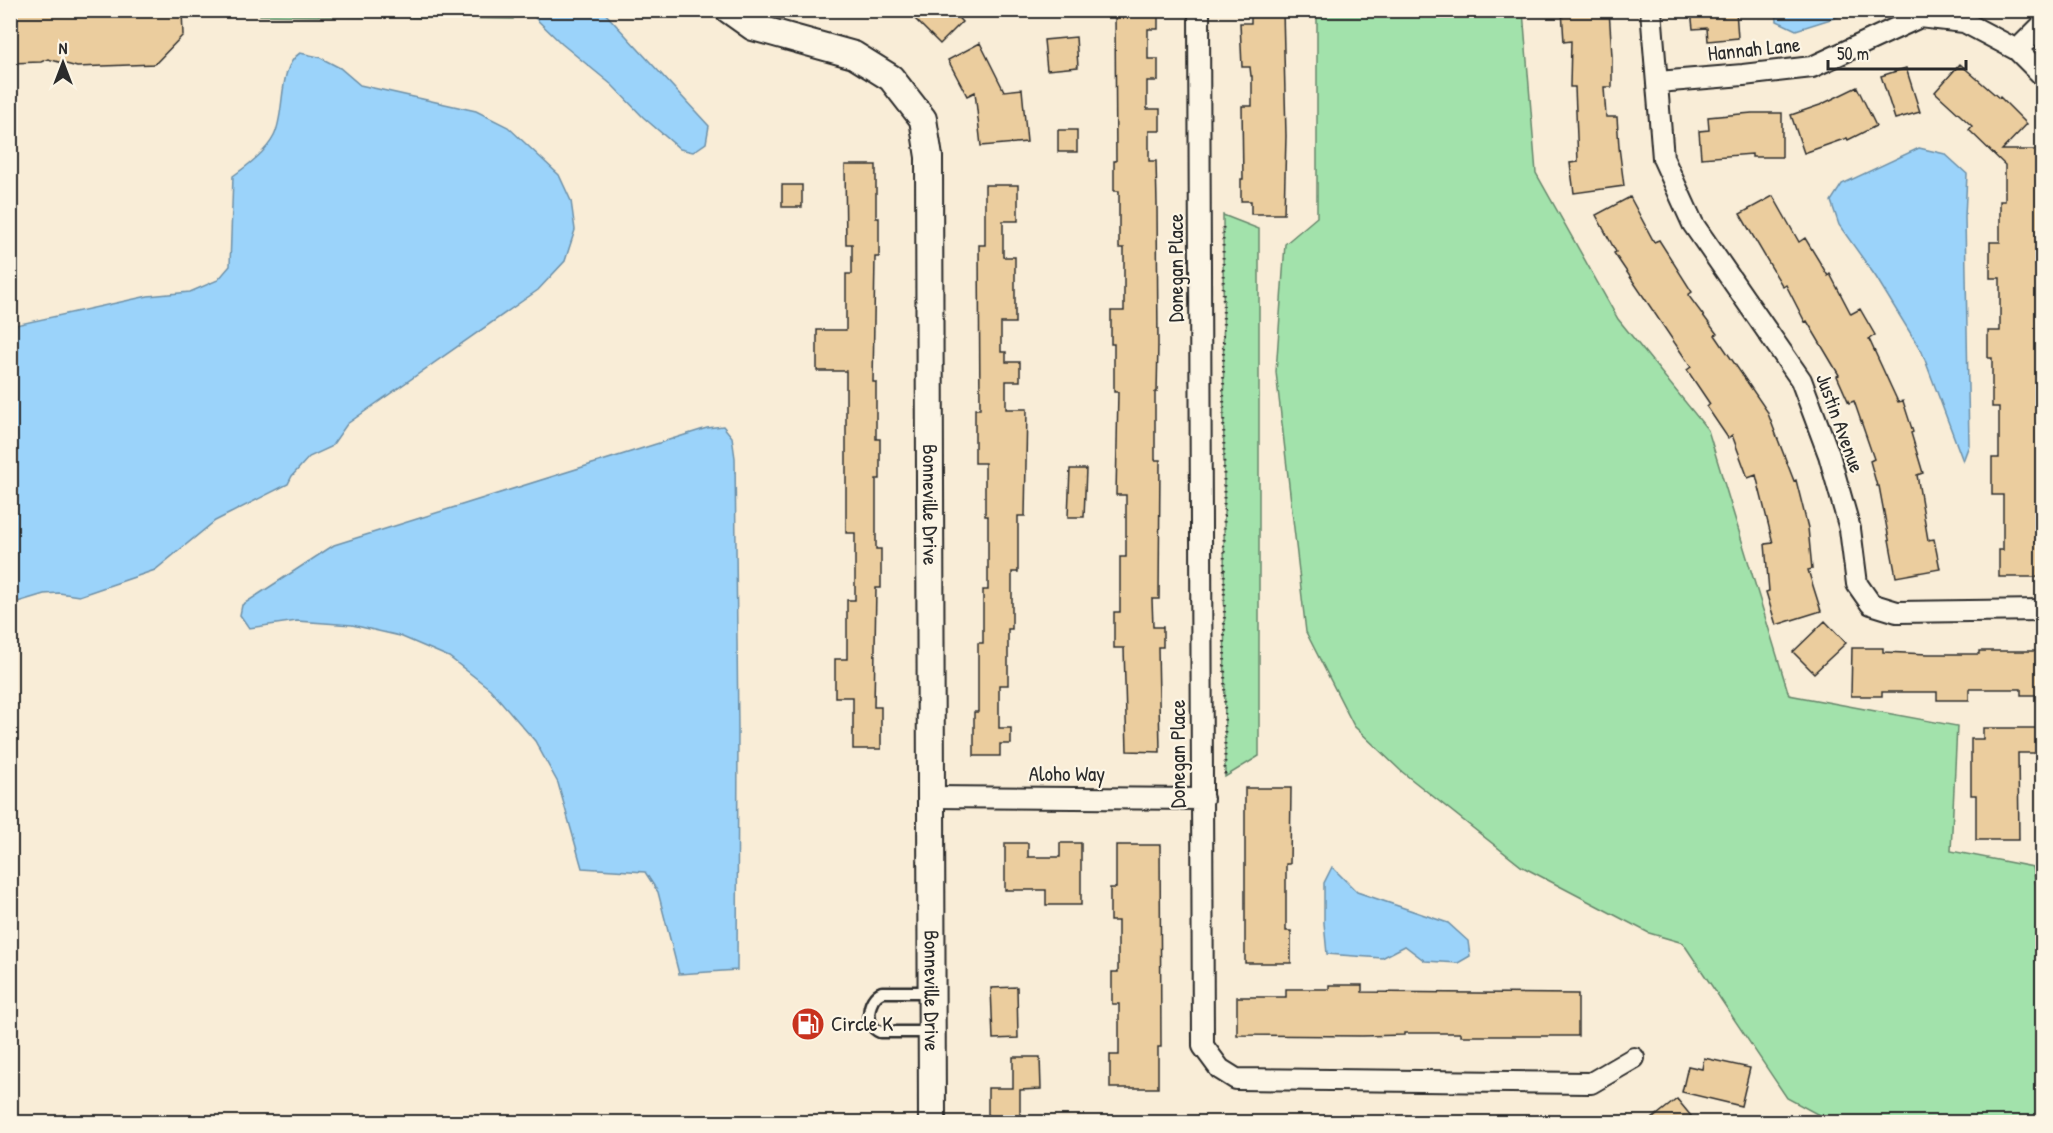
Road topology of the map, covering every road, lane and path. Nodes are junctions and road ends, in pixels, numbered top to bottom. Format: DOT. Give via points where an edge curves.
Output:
graph roads {
  1 [pos="729,10"];
  2 [pos="1199,10"];
  3 [pos="1651,10"];
  4 [pos="2043,25"];
  5 [pos="2017,50"];
  6 [pos="2043,75"];
  7 [pos="1658,82"];
  8 [pos="1223,227"];
  9 [pos="2043,610"];
  10 [pos="1225,777"];
  11 [pos="930,797"];
  12 [pos="1203,799"];
  13 [pos="932,992"];
  14 [pos="932,1032"];
  15 [pos="1634,1058"];
  16 [pos="932,1122"];
  1 -- 11 [label="street, Bonneville Drive" via="753,27 854,55 891,78 923,119 929,157"];
  2 -- 12 [label="street, Donegan Place"];
  3 -- 7 [label="street, Justin Avenue"];
  4 -- 5 [label="street"];
  5 -- 6 [label="street, Hannah Lane"];
  5 -- 7 [label="street, Hannah Lane" via="1964,22 1920,17 1812,67"];
  7 -- 9 [label="street, Justin Avenue" via="1664,158 1693,224 1801,380 1850,529 1857,584 1871,603 1897,612"];
  8 -- 10 [label="path"];
  11 -- 12 [label="street, Aloho Way"];
  11 -- 13 [label="street, Bonneville Drive"];
  12 -- 15 [label="street, Donegan Place" via="1203,1046 1220,1070 1236,1079 1591,1083"];
  13 -- 14 [label="street, Bonneville Drive"];
  13 -- 14 [label="lane" via="882,992 870,1003 874,1030"];
  14 -- 16 [label="street, Bonneville Drive"];
}
